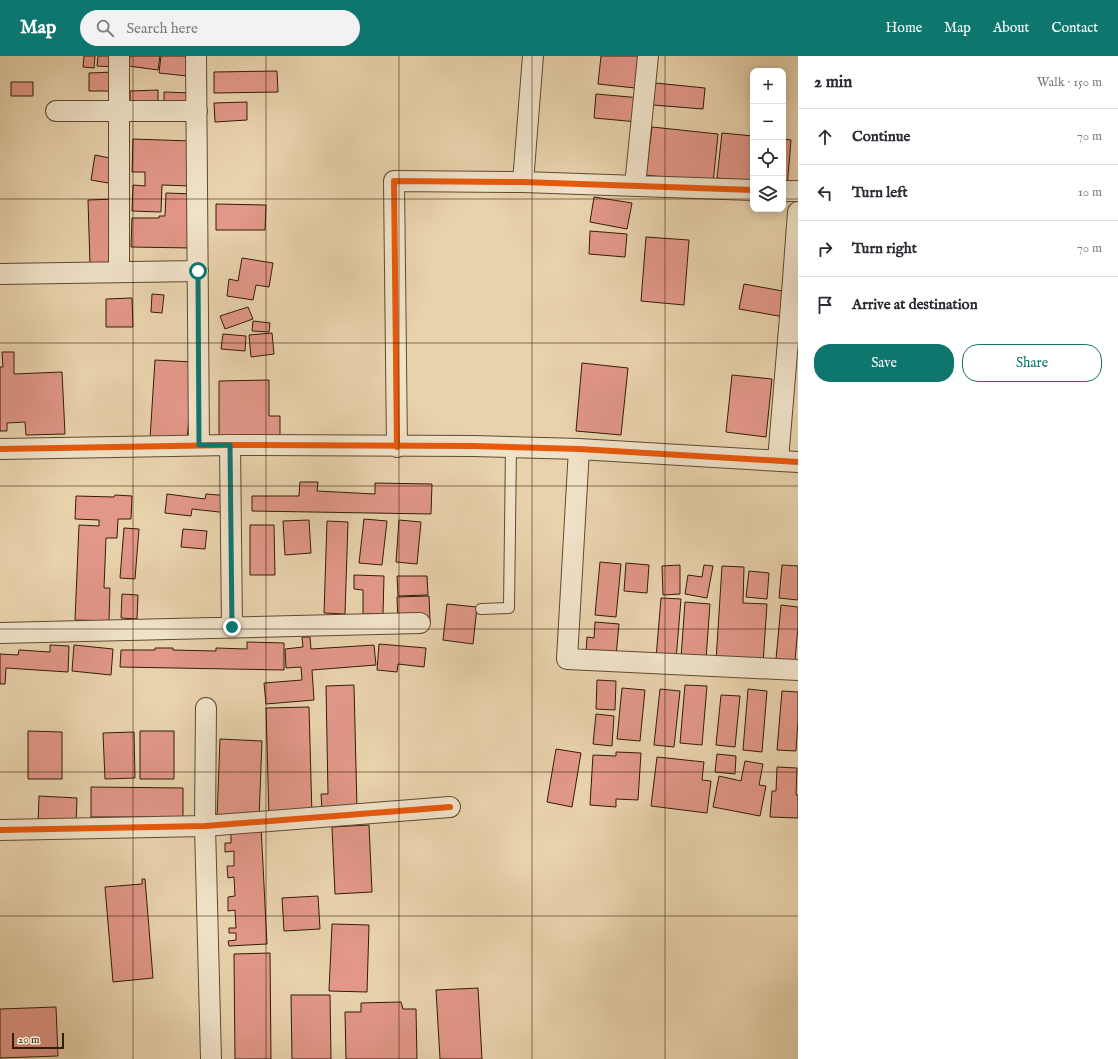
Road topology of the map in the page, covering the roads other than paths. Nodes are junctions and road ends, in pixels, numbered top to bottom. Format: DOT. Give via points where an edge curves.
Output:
graph roads {
  1 [pos="118,56"];
  2 [pos="196,56"];
  3 [pos="532,56"];
  4 [pos="648,56"];
  5 [pos="56,111"];
  6 [pos="119,111"];
  7 [pos="197,111"];
  8 [pos="523,182"];
  9 [pos="635,186"];
  10 [pos="750,190"];
  11 [pos="786,191"];
  12 [pos="798,191"];
  13 [pos="798,212"];
  14 [pos="198,271"];
  15 [pos="119,272"];
  16 [pos="0,274"];
  17 [pos="795,294"];
  18 [pos="199,445"];
  19 [pos="230,445"];
  20 [pos="397,447"];
  21 [pos="511,447"];
  22 [pos="579,448"];
  23 [pos="0,449"];
  24 [pos="778,460"];
  25 [pos="798,462"];
  26 [pos="481,609"];
  27 [pos="420,623"];
  28 [pos="232,627"];
  29 [pos="0,633"];
  30 [pos="798,670"];
  31 [pos="206,708"];
  32 [pos="450,807"];
  33 [pos="205,826"];
  34 [pos="0,830"];
  35 [pos="211,1059"];
  1 -- 6 [label="street"];
  2 -- 7 [label="street"];
  3 -- 8 [label="street"];
  4 -- 9 [label="street"];
  5 -- 6 [label="street"];
  6 -- 7 [label="street"];
  6 -- 15 [label="street"];
  7 -- 14 [label="street"];
  8 -- 9 [label="street"];
  8 -- 20 [label="street" via="394,181"];
  9 -- 10 [label="street"];
  11 -- 12 [label="street"];
  13 -- 17 [label="street"];
  14 -- 15 [label="street"];
  14 -- 18 [label="street"];
  15 -- 16 [label="street"];
  17 -- 24 [label="street"];
  18 -- 19 [label="street"];
  18 -- 23 [label="street"];
  19 -- 20 [label="street"];
  19 -- 28 [label="street"];
  20 -- 21 [label="street"];
  21 -- 22 [label="street"];
  21 -- 26 [label="lane" via="509,608"];
  22 -- 24 [label="street"];
  22 -- 30 [label="street" via="567,659"];
  24 -- 25 [label="street"];
  27 -- 28 [label="street"];
  28 -- 29 [label="street"];
  31 -- 33 [label="street"];
  32 -- 33 [label="street"];
  33 -- 34 [label="street"];
  33 -- 35 [label="street"];
}
